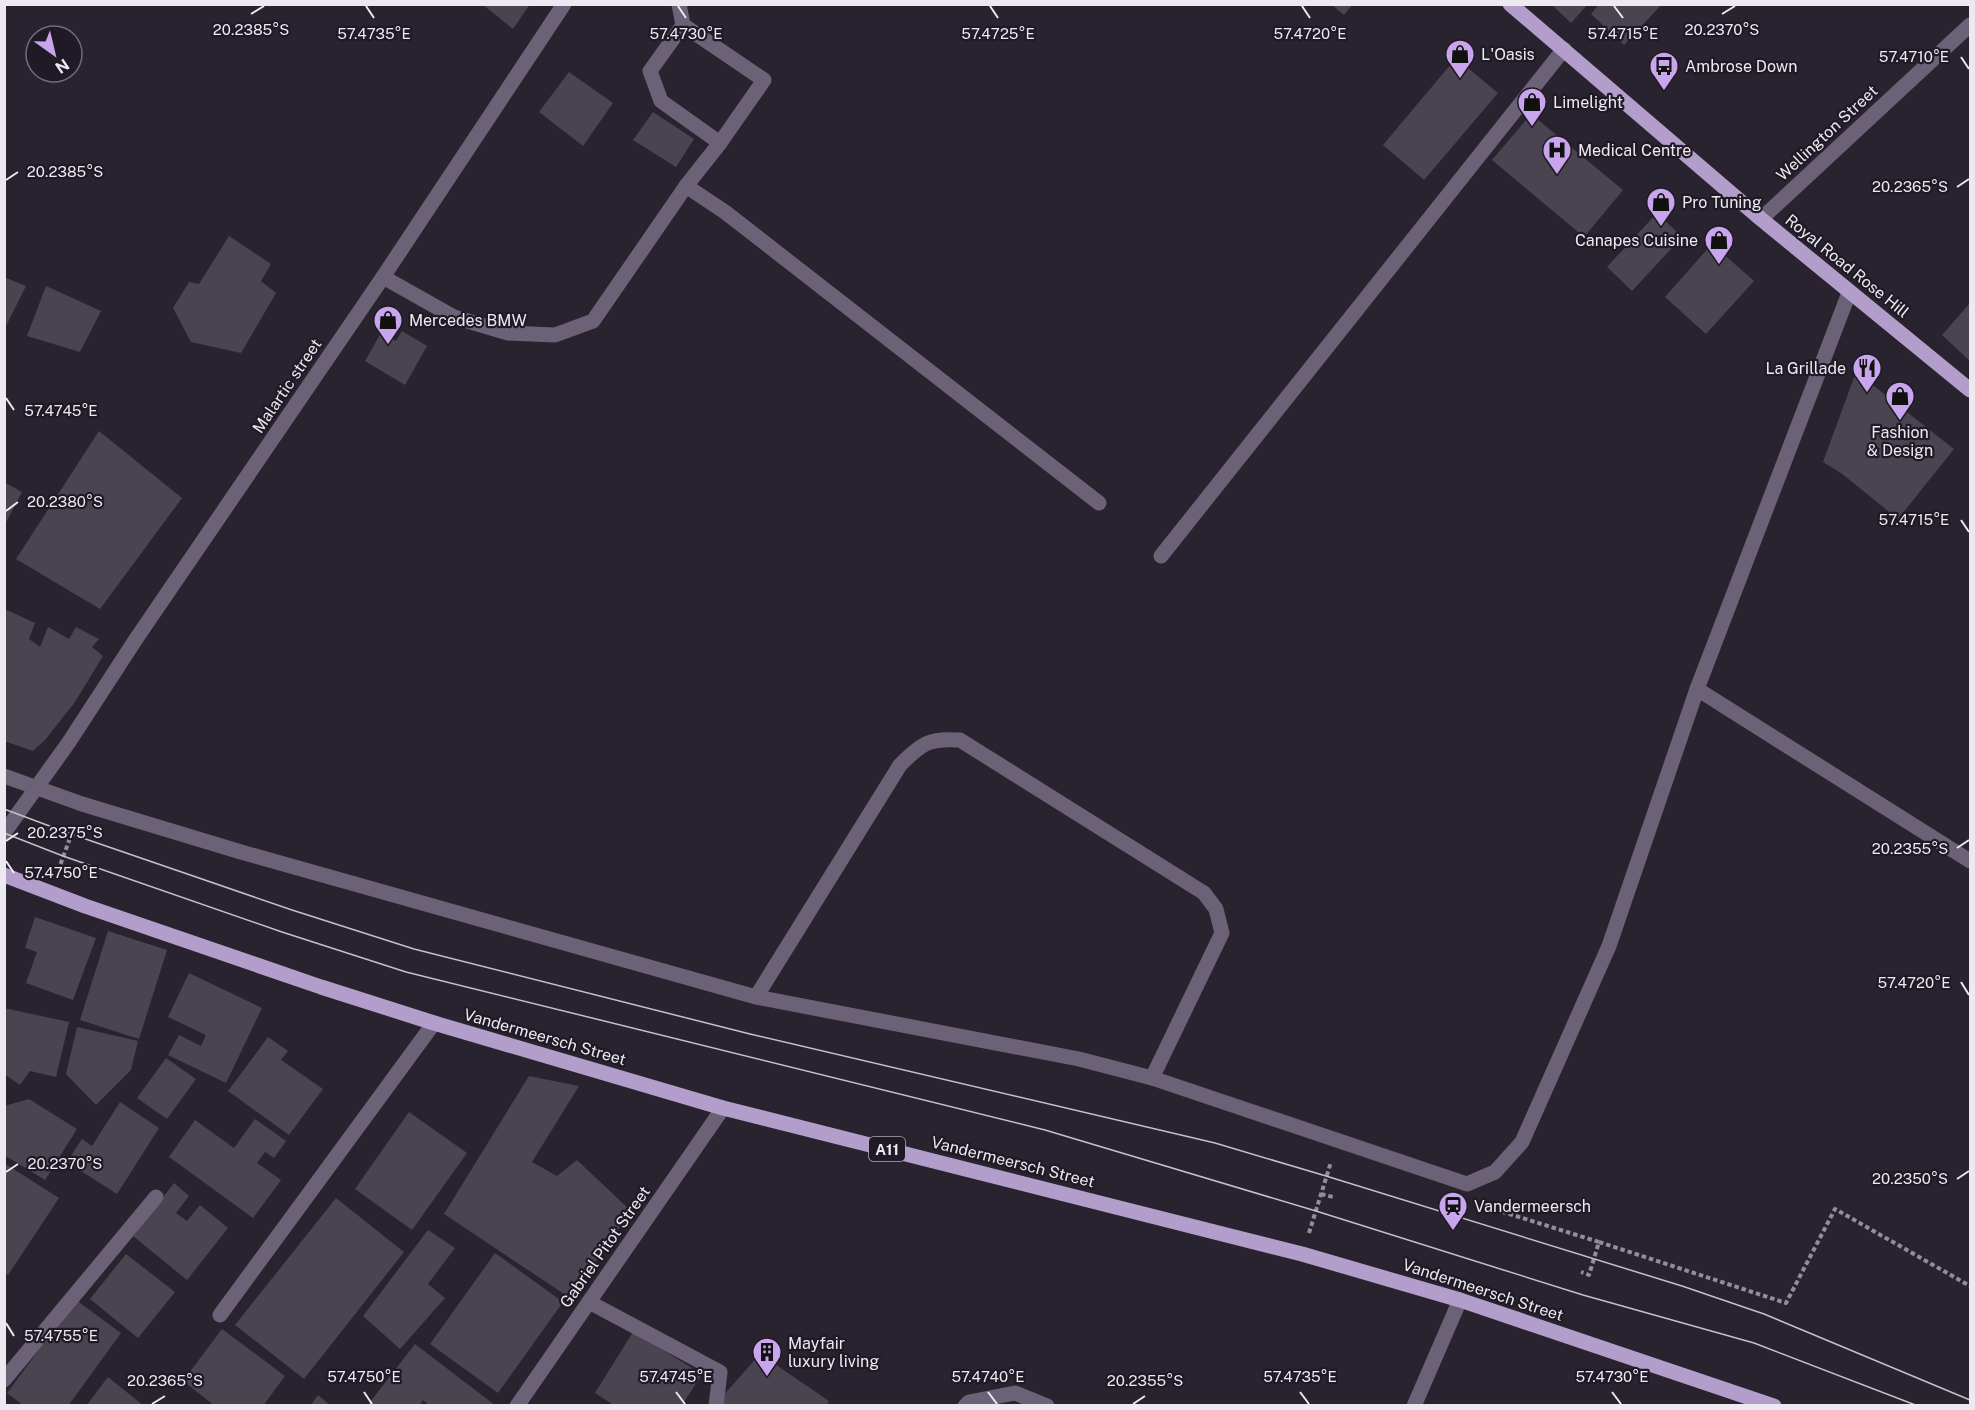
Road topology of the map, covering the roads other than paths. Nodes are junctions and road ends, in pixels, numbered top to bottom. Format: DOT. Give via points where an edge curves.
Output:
graph roads {
  1 [pos="564,4"];
  2 [pos="679,4"];
  3 [pos="1510,4"];
  4 [pos="683,25"];
  5 [pos="1971,26"];
  6 [pos="1564,49"];
  7 [pos="720,143"];
  8 [pos="686,186"];
  9 [pos="1761,219"];
  10 [pos="383,277"];
  11 [pos="1850,293"];
  12 [pos="1971,390"];
  13 [pos="1099,503"];
  14 [pos="1161,556"];
  15 [pos="1696,689"];
  16 [pos="4,776"];
  17 [pos="37,787"];
  18 [pos="4,833"];
  19 [pos="1971,861"];
  20 [pos="4,876"];
  21 [pos="756,997"];
  22 [pos="434,1023"];
  23 [pos="1152,1078"];
  24 [pos="723,1108"];
  25 [pos="156,1197"];
  26 [pos="1460,1300"];
  27 [pos="589,1302"];
  28 [pos="220,1315"];
  29 [pos="4,1380"];
  30 [pos="517,1406"];
  31 [pos="717,1406"];
  32 [pos="965,1406"];
  33 [pos="1047,1406"];
  34 [pos="1414,1406"];
  35 [pos="1774,1406"];
  1 -- 10 [label="street, Malartic street"];
  2 -- 4 [label="street"];
  3 -- 6 [label="main road, Royal Road Rose Hill"];
  4 -- 7 [label="street" via="650,71 661,101"];
  4 -- 7 [label="street" via="764,80"];
  5 -- 9 [label="street, Wellington Street"];
  6 -- 9 [label="main road, Royal Road Rose Hill"];
  6 -- 14 [label="street"];
  7 -- 8 [label="street"];
  8 -- 10 [label="street" via="593,321 555,335 508,333 454,317"];
  8 -- 13 [label="street" via="725,212"];
  9 -- 11 [label="main road, Royal Road Rose Hill"];
  10 -- 17 [label="street, Malartic street"];
  11 -- 12 [label="main road, Royal Road Rose Hill"];
  11 -- 15 [label="street"];
  15 -- 19 [label="street"];
  15 -- 23 [label="street" via="1609,946 1522,1142 1495,1172 1467,1184"];
  16 -- 17 [label="street"];
  17 -- 18 [label="street, Malartic street"];
  17 -- 21 [label="street" via="253,855"];
  20 -- 22 [label="main road, Vandermeersch Street / A11"];
  21 -- 23 [label="street" via="1079,1059"];
  21 -- 23 [label="street" via="900,765 916,748 937,738 960,740 1204,893 1216,909 1222,933"];
  22 -- 24 [label="main road, Vandermeersch Street / A11"];
  22 -- 28 [label="street"];
  24 -- 26 [label="main road, Vandermeersch Street / A11" via="1302,1254"];
  24 -- 27 [label="street, Gabriel Pitot Street"];
  25 -- 29 [label="street"];
  26 -- 34 [label="street"];
  26 -- 35 [label="main road, Vandermeersch Street / A11"];
  27 -- 30 [label="street, Gabriel Pitot Street"];
  27 -- 31 [label="street" via="720,1372"];
  32 -- 33 [label="street" via="1015,1393"];
}
